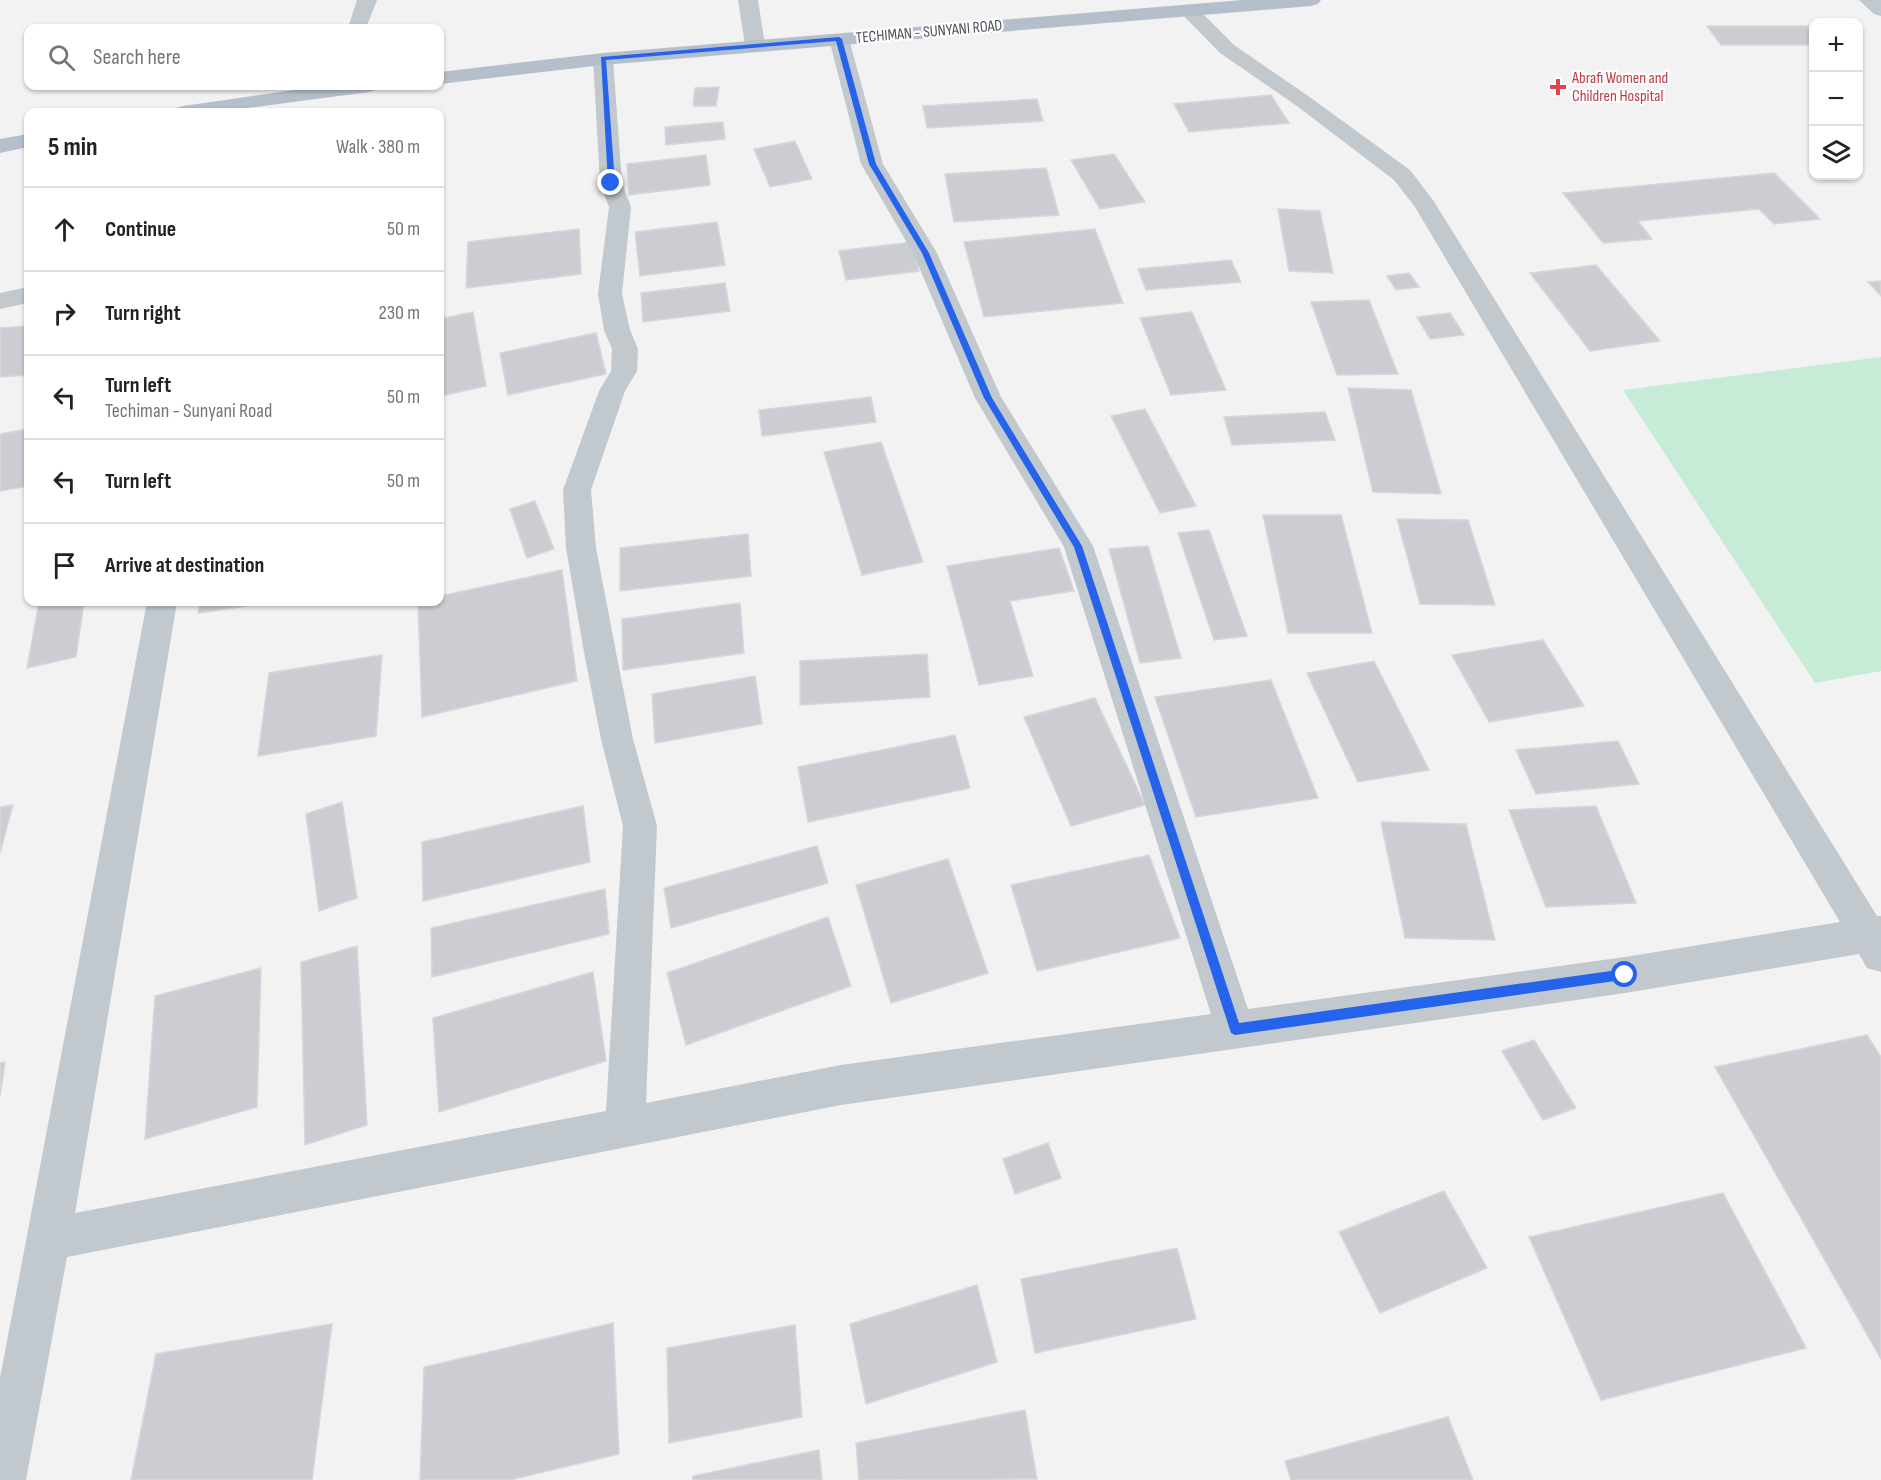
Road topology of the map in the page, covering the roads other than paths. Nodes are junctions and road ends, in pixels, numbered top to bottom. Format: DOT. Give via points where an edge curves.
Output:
graph roads {
  1 [pos="367,0"];
  2 [pos="748,0"];
  3 [pos="1311,0"];
  4 [pos="1869,0"];
  5 [pos="1881,10"];
  6 [pos="1189,11"];
  7 [pos="358,24"];
  8 [pos="839,39"];
  9 [pos="755,45"];
  10 [pos="603,59"];
  11 [pos="444,78"];
  12 [pos="324,90"];
  13 [pos="247,107"];
  14 [pos="24,142"];
  15 [pos="0,146"];
  16 [pos="24,296"];
  17 [pos="0,301"];
  18 [pos="161,606"];
  19 [pos="1878,942"];
  20 [pos="1235,1029"];
  21 [pos="625,1126"];
  22 [pos="49,1239"];
  23 [pos="12,1376"];
  24 [pos="3,1480"];
  1 -- 7 [label="street"];
  2 -- 9 [label="street"];
  3 -- 6 [label="main road, TECHIMAN - SUNYANI ROAD"];
  4 -- 5 [label="street"];
  6 -- 8 [label="main road, TECHIMAN - SUNYANI ROAD"];
  6 -- 19 [label="street" via="1227,49 1402,175 1425,205"];
  8 -- 9 [label="main road, TECHIMAN - SUNYANI ROAD"];
  8 -- 20 [label="street" via="872,164 925,253 988,398 1078,546"];
  9 -- 10 [label="main road, TECHIMAN - SUNYANI ROAD"];
  10 -- 11 [label="main road, TECHIMAN - SUNYANI ROAD"];
  10 -- 21 [label="street" via="611,183 620,207 610,294 625,349 624,371 612,391 577,490 581,548 593,617 617,739 640,826"];
  12 -- 13 [label="main road"];
  14 -- 15 [label="main road"];
  16 -- 17 [label="street"];
  18 -- 22 [label="street"];
  19 -- 20 [label="street"];
  20 -- 21 [label="street" via="841,1085"];
  21 -- 22 [label="street"];
  22 -- 23 [label="street"];
  23 -- 24 [label="street"];
}
